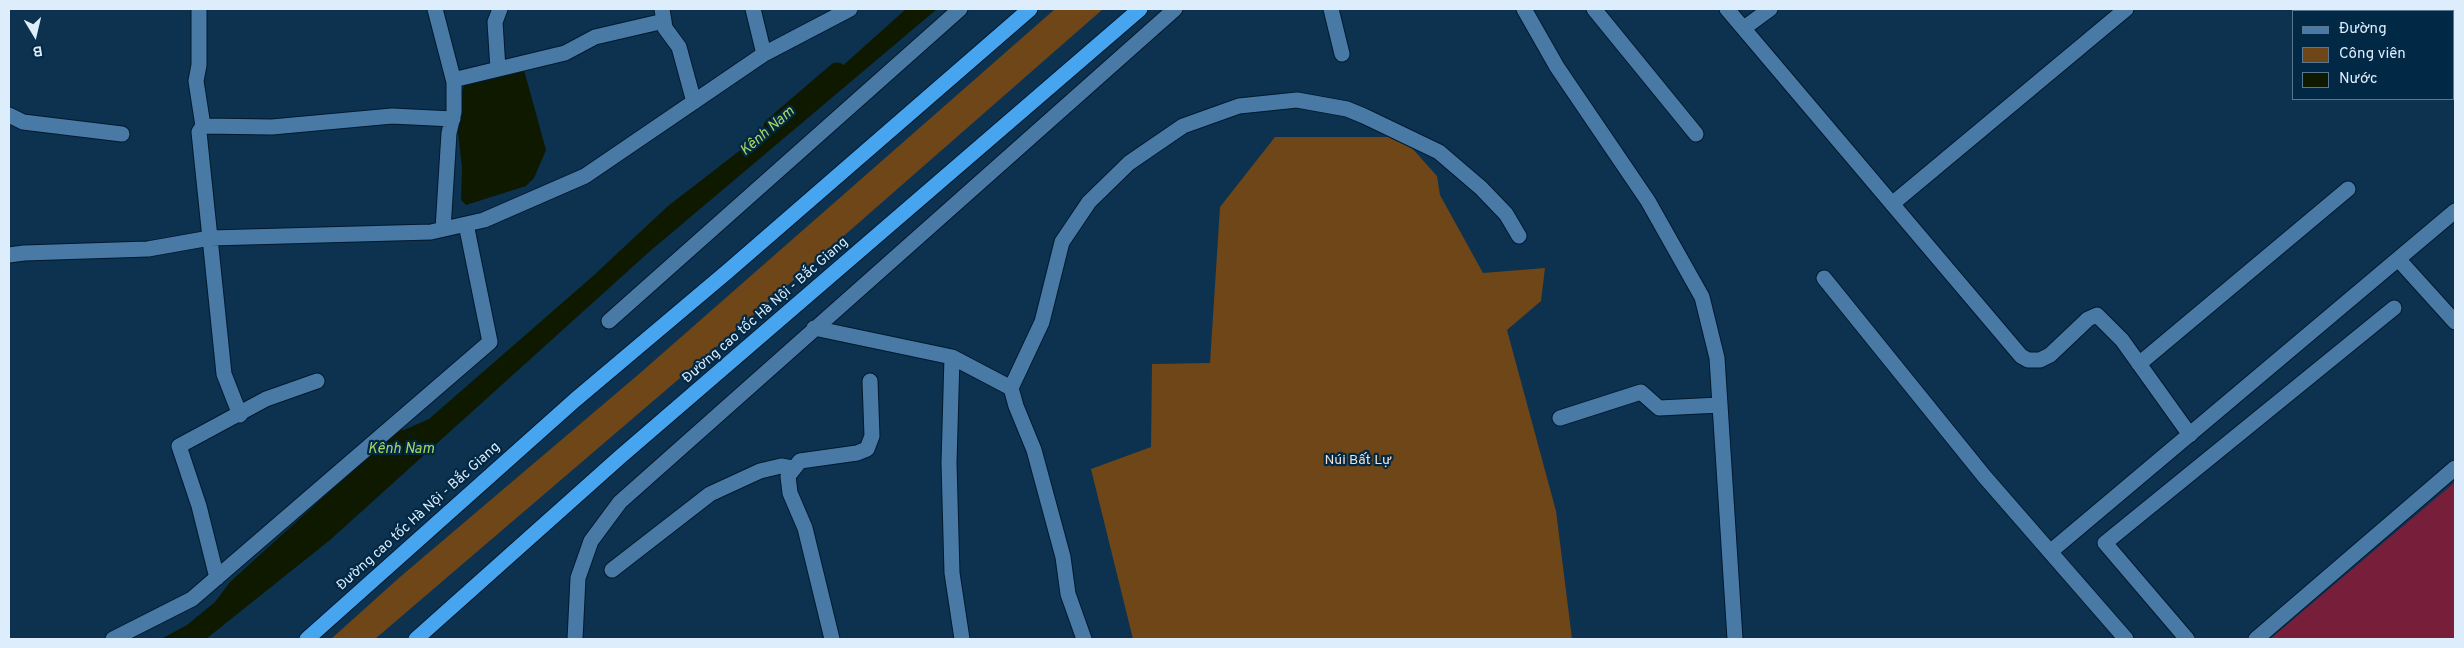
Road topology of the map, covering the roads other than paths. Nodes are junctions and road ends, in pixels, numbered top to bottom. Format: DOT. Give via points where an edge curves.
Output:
graph roads {
  1 [pos="199,9"];
  2 [pos="435,9"];
  3 [pos="500,9"];
  4 [pos="753,9"];
  5 [pos="850,9"];
  6 [pos="960,9"];
  7 [pos="1030,9"];
  8 [pos="1140,9"];
  9 [pos="1175,9"];
  10 [pos="1331,9"];
  11 [pos="1524,9"];
  12 [pos="1594,9"];
  13 [pos="1728,9"];
  14 [pos="1770,9"];
  15 [pos="2126,9"];
  16 [pos="663,15"];
  17 [pos="1744,28"];
  18 [pos="764,54"];
  19 [pos="1342,54"];
  20 [pos="498,68"];
  21 [pos="454,82"];
  22 [pos="694,102"];
  23 [pos="9,115"];
  24 [pos="452,119"];
  25 [pos="203,126"];
  26 [pos="122,134"];
  27 [pos="1696,134"];
  28 [pos="2348,189"];
  29 [pos="1892,204"];
  30 [pos="2455,211"];
  31 [pos="466,224"];
  32 [pos="443,229"];
  33 [pos="1519,236"];
  34 [pos="210,238"];
  35 [pos="9,255"];
  36 [pos="2399,260"];
  37 [pos="1824,278"];
  38 [pos="2394,308"];
  39 [pos="608,321"];
  40 [pos="2455,322"];
  41 [pos="814,328"];
  42 [pos="952,357"];
  43 [pos="2139,364"];
  44 [pos="317,381"];
  45 [pos="870,381"];
  46 [pos="1011,388"];
  47 [pos="1720,404"];
  48 [pos="240,415"];
  49 [pos="1560,418"];
  50 [pos="2190,435"];
  51 [pos="792,468"];
  52 [pos="2455,468"];
  53 [pos="2050,552"];
  54 [pos="612,570"];
  55 [pos="217,578"];
  56 [pos="113,639"];
  57 [pos="307,639"];
  58 [pos="416,639"];
  59 [pos="575,639"];
  60 [pos="832,639"];
  61 [pos="962,639"];
  62 [pos="1084,639"];
  63 [pos="1735,639"];
  64 [pos="2126,639"];
  65 [pos="2187,639"];
  66 [pos="2256,639"];
  1 -- 25 [label="street" via="200,65 196,81"];
  2 -- 21 [label="street"];
  3 -- 20 [label="street" via="495,22"];
  4 -- 18 [label="street"];
  5 -- 18 [label="street"];
  6 -- 39 [label="street"];
  7 -- 57 [label="highway, Đường cao tốc Hà Nội - Bắc Giang" via="575,400"];
  8 -- 58 [label="highway, Đường cao tốc Hà Nội - Bắc Giang" via="620,458"];
  9 -- 41 [label="street"];
  10 -- 19 [label="street"];
  11 -- 47 [label="street" via="1557,67 1648,202 1702,297 1717,358"];
  12 -- 27 [label="street"];
  13 -- 17 [label="street"];
  14 -- 17 [label="street"];
  15 -- 29 [label="street"];
  16 -- 20 [label="street" via="595,37 565,53"];
  16 -- 22 [label="street" via="665,28 679,47"];
  17 -- 29 [label="street"];
  18 -- 22 [label="street"];
  20 -- 21 [label="street"];
  21 -- 24 [label="street"];
  22 -- 31 [label="street" via="585,176 484,220"];
  23 -- 26 [label="street" via="23,122"];
  24 -- 25 [label="street" via="392,116 272,127"];
  24 -- 32 [label="street" via="448,133"];
  25 -- 34 [label="street" via="199,132"];
  28 -- 43 [label="street"];
  29 -- 43 [label="street" via="2020,356 2040,360 2050,355 2088,319 2097,315 2122,340"];
  30 -- 36 [label="street"];
  31 -- 32 [label="street"];
  31 -- 55 [label="street" via="490,342"];
  32 -- 34 [label="street" via="431,232"];
  33 -- 46 [label="street" via="1506,214 1488,194 1439,152 1347,108 1296,100 1239,106 1183,126 1129,163 1089,202 1062,242 1042,322"];
  34 -- 35 [label="street" via="148,249"];
  34 -- 48 [label="street" via="224,374"];
  36 -- 40 [label="street"];
  36 -- 50 [label="street"];
  37 -- 53 [label="street" via="1984,476"];
  38 -- 65 [label="street" via="2105,543"];
  41 -- 42 [label="street"];
  41 -- 59 [label="street" via="620,502 592,541 578,578"];
  42 -- 46 [label="street"];
  42 -- 61 [label="street" via="949,464 952,573"];
  43 -- 50 [label="street"];
  44 -- 48 [label="street" via="266,399"];
  45 -- 51 [label="street" via="872,436 867,449 800,462"];
  46 -- 62 [label="street" via="1034,450 1063,557 1068,594"];
  47 -- 49 [label="street" via="1659,408 1641,392"];
  47 -- 63 [label="street"];
  48 -- 55 [label="street" via="179,446 199,506"];
  50 -- 53 [label="street"];
  51 -- 54 [label="street" via="780,466 760,471 710,494"];
  51 -- 60 [label="street" via="787,483 805,528"];
  52 -- 66 [label="street"];
  53 -- 64 [label="street"];
  55 -- 56 [label="street" via="192,599"];
}
